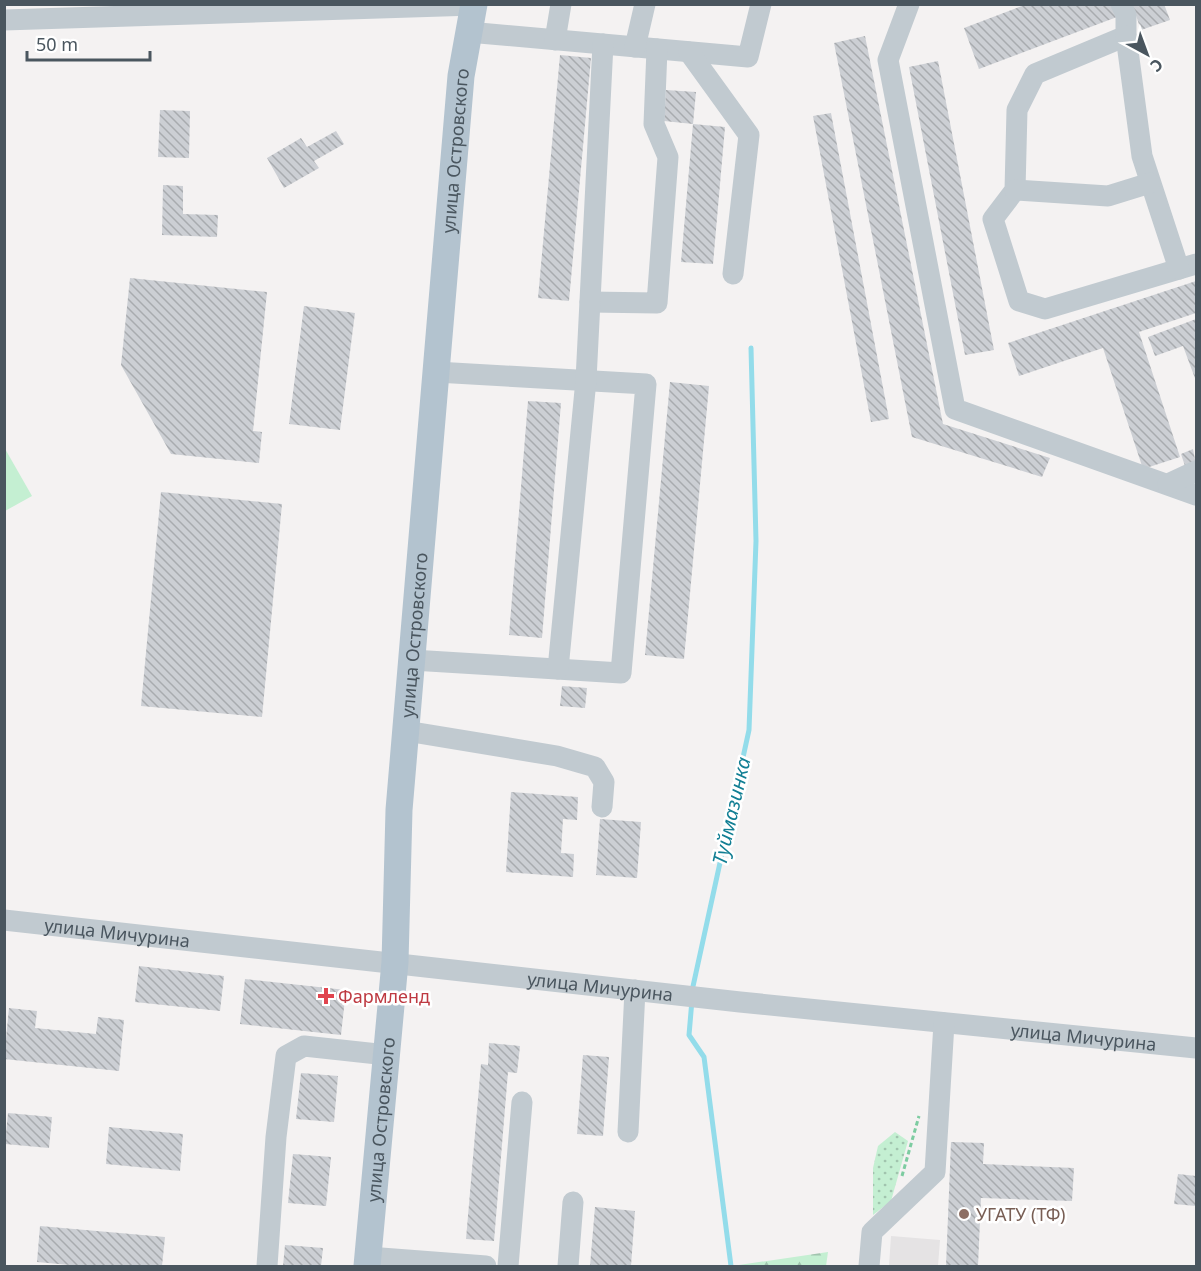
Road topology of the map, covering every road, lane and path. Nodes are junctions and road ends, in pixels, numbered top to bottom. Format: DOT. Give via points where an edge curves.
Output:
graph roads {
  1 [pos="474,4"];
  2 [pos="561,4"];
  3 [pos="645,4"];
  4 [pos="761,4"];
  5 [pos="909,4"];
  6 [pos="1121,4"];
  7 [pos="192,8"];
  8 [pos="98,10"];
  9 [pos="9,15"];
  10 [pos="468,32"];
  11 [pos="1126,36"];
  12 [pos="555,40"];
  13 [pos="603,44"];
  14 [pos="635,47"];
  15 [pos="657,49"];
  16 [pos="688,52"];
  17 [pos="1150,183"];
  18 [pos="1015,190"];
  19 [pos="1188,266"];
  20 [pos="733,274"];
  21 [pos="590,302"];
  22 [pos="436,372"];
  23 [pos="586,380"];
  24 [pos="1197,471"];
  25 [pos="1168,484"];
  26 [pos="1197,495"];
  27 [pos="412,660"];
  28 [pos="558,669"];
  29 [pos="406,731"];
  30 [pos="602,807"];
  31 [pos="4,920"];
  32 [pos="395,962"];
  33 [pos="635,990"];
  34 [pos="944,1023"];
  35 [pos="1197,1048"];
  36 [pos="387,1055"];
  37 [pos="522,1102"];
  38 [pos="920,1113"];
  39 [pos="628,1132"];
  40 [pos="902,1179"];
  41 [pos="573,1202"];
  42 [pos="367,1262"];
  43 [pos="267,1266"];
  44 [pos="486,1266"];
  45 [pos="508,1266"];
  46 [pos="568,1266"];
  47 [pos="868,1266"];
  1 -- 7 [label="street"];
  1 -- 10 [label="main road, улица Островского"];
  2 -- 12 [label="street"];
  3 -- 14 [label="street"];
  4 -- 16 [label="street" via="748,57"];
  5 -- 25 [label="street" via="888,60 955,409"];
  6 -- 11 [label="street" via="1126,15"];
  7 -- 8 [label="street"];
  8 -- 9 [label="street"];
  10 -- 12 [label="street"];
  10 -- 22 [label="main road, улица Островского"];
  11 -- 17 [label="street" via="1142,156"];
  11 -- 18 [label="street" via="1035,74 1017,110"];
  12 -- 13 [label="street"];
  13 -- 14 [label="street"];
  13 -- 21 [label="street"];
  14 -- 15 [label="street"];
  15 -- 16 [label="street"];
  15 -- 21 [label="street" via="654,124 668,158 657,303"];
  16 -- 20 [label="street" via="749,135"];
  17 -- 18 [label="street" via="1108,196"];
  17 -- 19 [label="street"];
  18 -- 19 [label="street" via="993,219 1019,301 1045,309"];
  21 -- 23 [label="street"];
  22 -- 23 [label="street"];
  22 -- 27 [label="main road, улица Островского"];
  23 -- 28 [label="street"];
  23 -- 28 [label="street" via="646,384 621,673"];
  24 -- 25 [label="street"];
  25 -- 26 [label="street"];
  27 -- 28 [label="street"];
  27 -- 29 [label="main road, улица Островского"];
  29 -- 30 [label="street" via="557,756 594,767 604,782"];
  29 -- 32 [label="main road, улица Островского" via="399,810"];
  31 -- 32 [label="street, улица Мичурина"];
  32 -- 33 [label="street, улица Мичурина"];
  32 -- 36 [label="main road, улица Островского"];
  33 -- 34 [label="street, улица Мичурина"];
  33 -- 39 [label="street"];
  34 -- 35 [label="street, улица Мичурина"];
  34 -- 47 [label="street" via="935,1172 872,1232"];
  36 -- 42 [label="main road, улица Островского"];
  36 -- 43 [label="street" via="304,1046 286,1056"];
  37 -- 45 [label="street"];
  38 -- 40 [label="path"];
  41 -- 46 [label="street"];
  42 -- 44 [label="street"];
}
